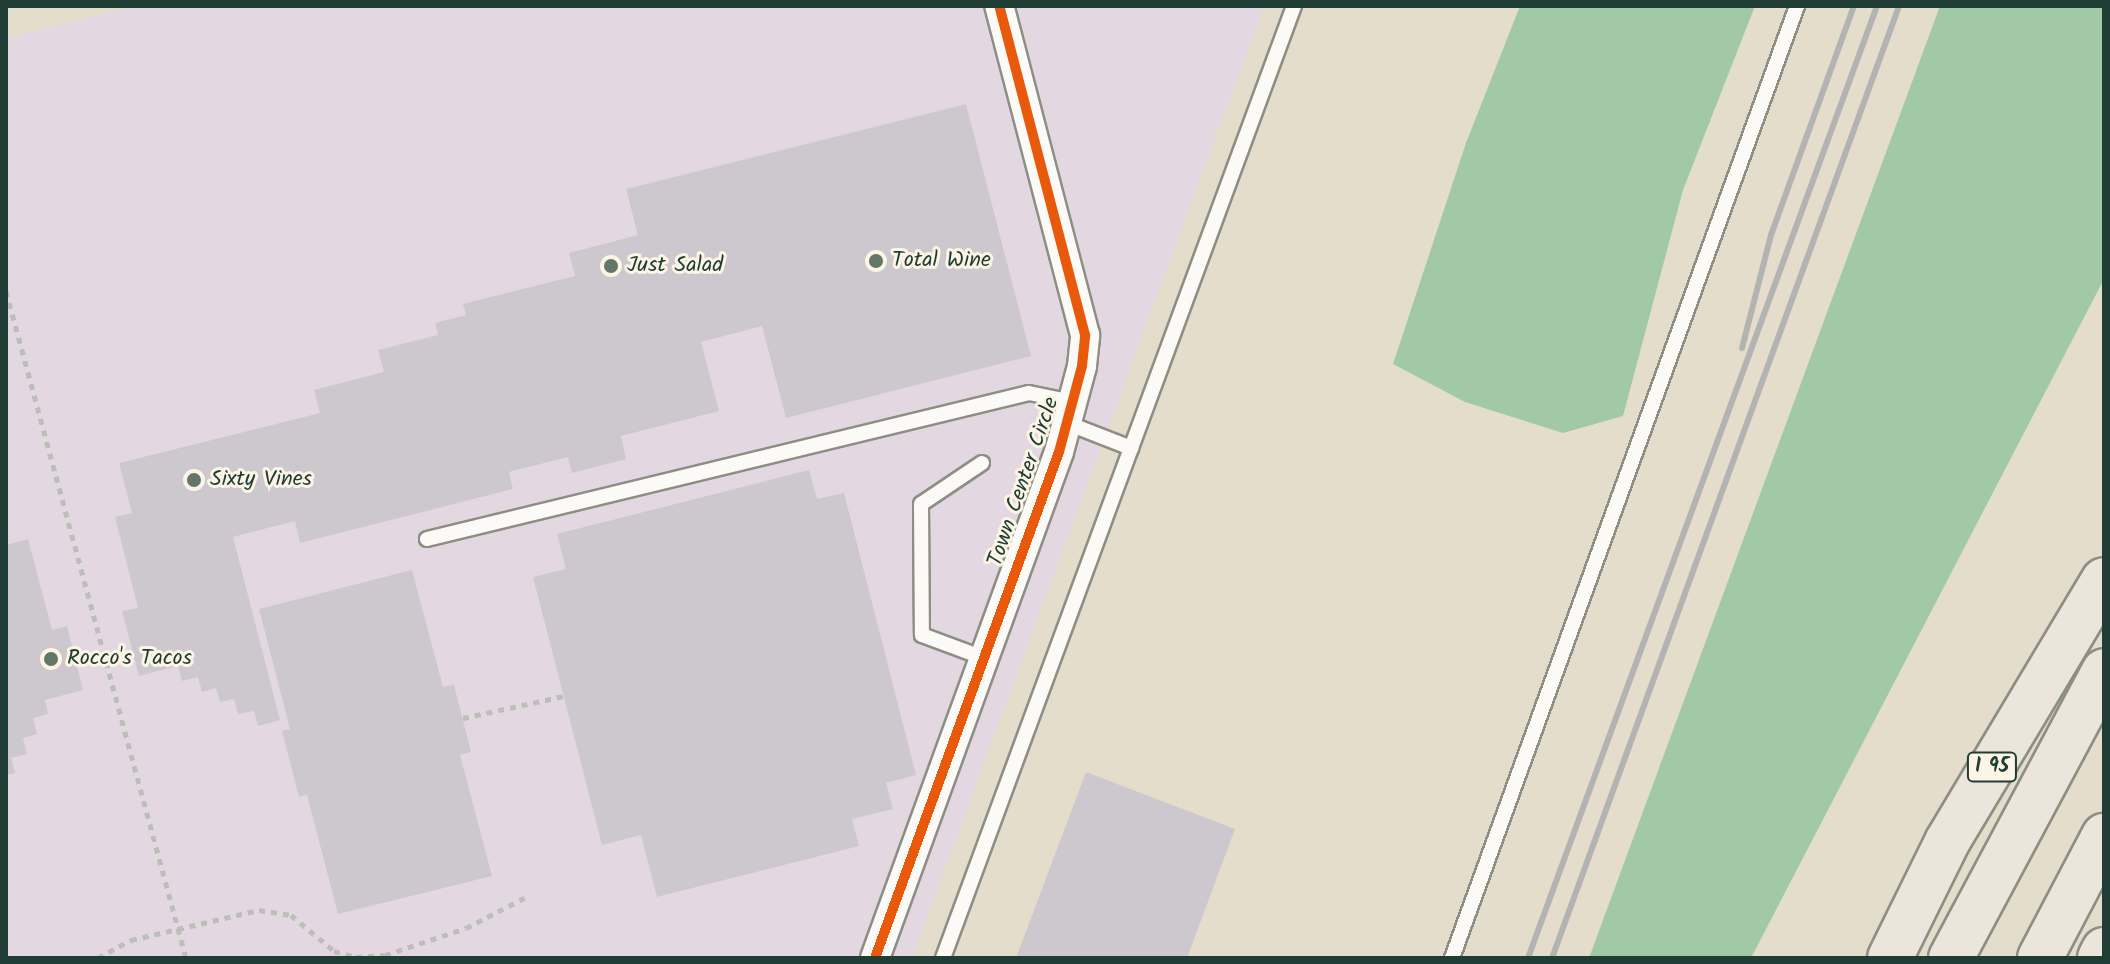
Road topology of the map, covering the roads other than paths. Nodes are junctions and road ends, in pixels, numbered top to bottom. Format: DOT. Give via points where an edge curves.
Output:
graph roads {
  1 [pos="999,6"];
  2 [pos="1294,6"];
  3 [pos="1797,6"];
  4 [pos="1070,412"];
  5 [pos="1131,448"];
  6 [pos="982,463"];
  7 [pos="427,539"];
  8 [pos="2104,580"];
  9 [pos="984,658"];
  10 [pos="2104,671"];
  11 [pos="2104,836"];
  12 [pos="2104,950"];
  13 [pos="875,958"];
  14 [pos="943,958"];
  15 [pos="1452,958"];
  16 [pos="1890,958"];
  17 [pos="1951,958"];
  18 [pos="2040,958"];
  19 [pos="2100,958"];
  1 -- 4 [label="street, Town Center Circle" via="1085,335"];
  2 -- 5 [label="lane"];
  3 -- 15 [label="lane"];
  4 -- 5 [label="lane"];
  4 -- 7 [label="lane" via="1029,393"];
  4 -- 9 [label="street, Town Center Circle"];
  5 -- 14 [label="lane"];
  6 -- 9 [label="lane" via="921,504 922,635"];
  8 -- 16 [label="highway, I 95" via="1947,842"];
  9 -- 13 [label="street, Town Center Circle"];
  10 -- 17 [label="highway"];
  11 -- 18 [label="highway"];
  12 -- 19 [label="highway"];
}
